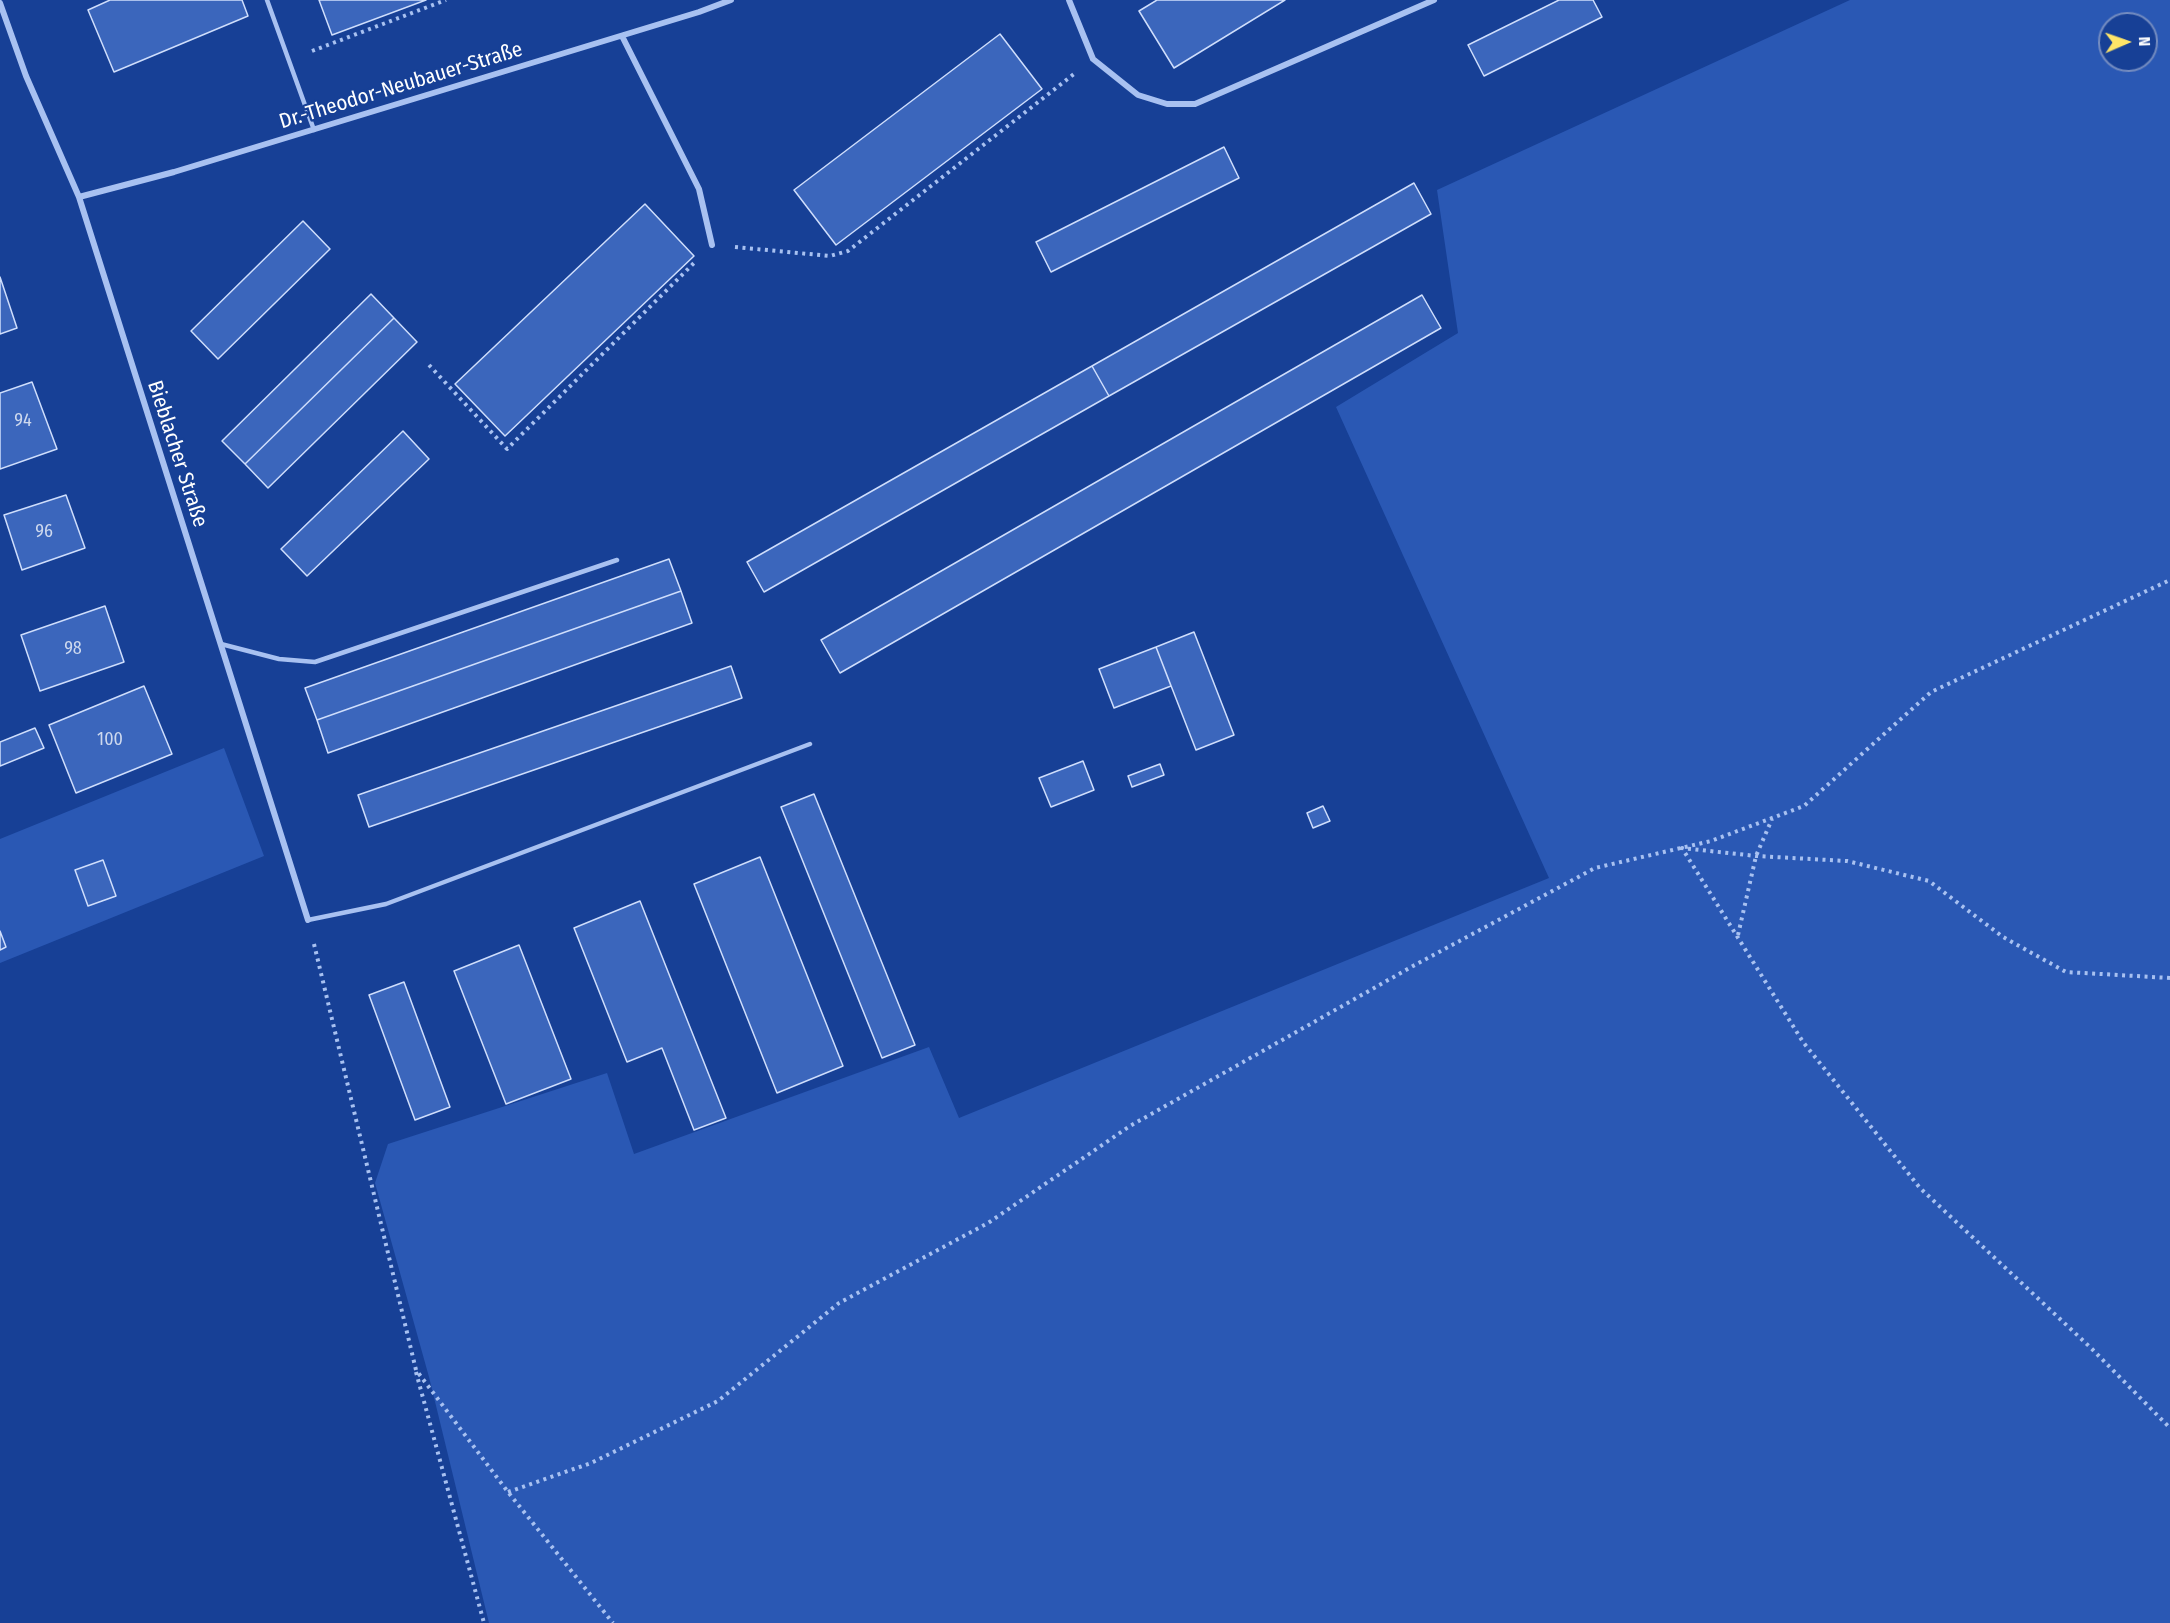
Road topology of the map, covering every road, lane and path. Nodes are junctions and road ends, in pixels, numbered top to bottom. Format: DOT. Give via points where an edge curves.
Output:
graph roads {
  1 [pos="267,0"];
  2 [pos="446,0"];
  3 [pos="731,0"];
  4 [pos="1069,0"];
  5 [pos="1434,0"];
  6 [pos="0,3"];
  7 [pos="622,36"];
  8 [pos="289,59"];
  9 [pos="1093,59"];
  10 [pos="314,129"];
  11 [pos="79,197"];
  12 [pos="712,245"];
  13 [pos="429,365"];
  14 [pos="617,560"];
  15 [pos="2170,580"];
  16 [pos="221,644"];
  17 [pos="810,744"];
  18 [pos="1772,818"];
  19 [pos="1682,848"];
  20 [pos="1756,856"];
  21 [pos="308,920"];
  22 [pos="1737,936"];
  23 [pos="2170,978"];
  24 [pos="416,1370"];
  25 [pos="2170,1428"];
  26 [pos="508,1492"];
  27 [pos="484,1623"];
  28 [pos="613,1623"];
  1 -- 8 [label="lane"];
  2 -- 8 [label="path"];
  3 -- 7 [label="street, Dr.-Theodor-Neubauer-Straße"];
  4 -- 9 [label="street"];
  5 -- 9 [label="street" via="1195,104 1167,104 1138,95"];
  6 -- 11 [label="street, Bieblacher Straße" via="26,76"];
  7 -- 10 [label="street, Dr.-Theodor-Neubauer-Straße"];
  7 -- 12 [label="street" via="699,189"];
  8 -- 10 [label="lane"];
  9 -- 12 [label="path" via="848,251 830,256"];
  10 -- 11 [label="street, Dr.-Theodor-Neubauer-Straße"];
  11 -- 16 [label="street, Bieblacher Straße"];
  12 -- 13 [label="path" via="507,449"];
  14 -- 16 [label="lane" via="315,662 279,659"];
  15 -- 18 [label="path" via="1931,692 1804,806"];
  16 -- 21 [label="street, Bieblacher Straße"];
  17 -- 21 [label="lane" via="386,904"];
  18 -- 19 [label="path"];
  18 -- 20 [label="path"];
  19 -- 20 [label="path"];
  19 -- 22 [label="path"];
  19 -- 26 [label="path" via="1595,868 1413,966 1130,1126 988,1223 839,1303 718,1401 591,1463"];
  20 -- 22 [label="path"];
  20 -- 23 [label="path" via="1847,861 1929,881 2003,937 2066,972"];
  21 -- 24 [label="path"];
  22 -- 25 [label="path" via="1803,1042 1920,1188 2091,1348"];
  24 -- 26 [label="path"];
  24 -- 27 [label="path"];
  26 -- 28 [label="path"];
}
